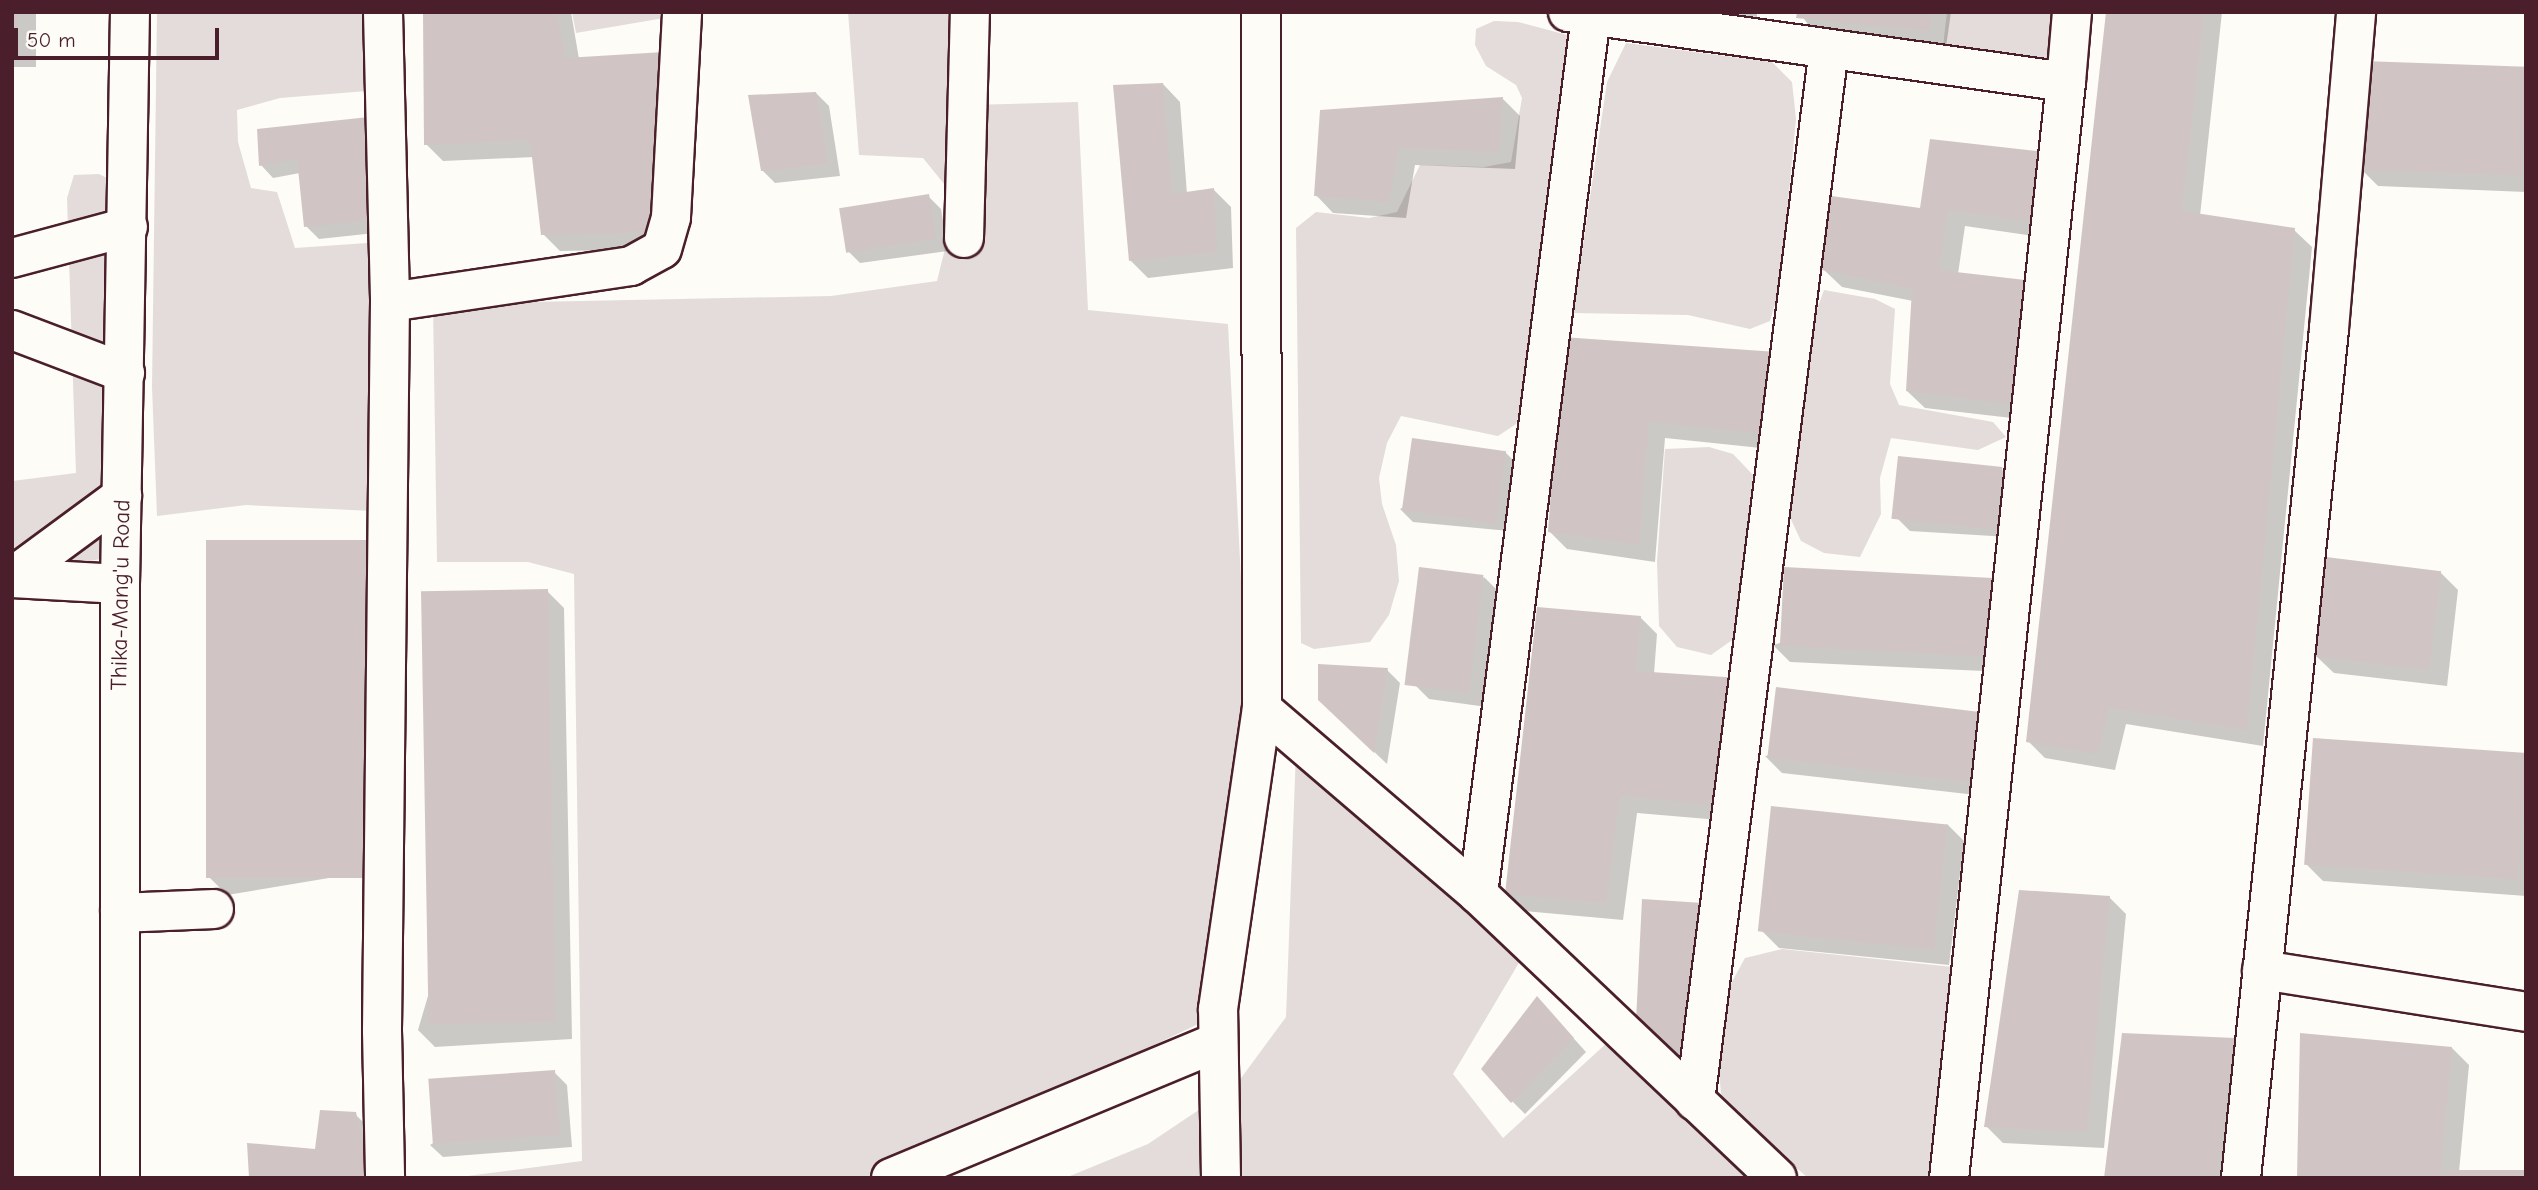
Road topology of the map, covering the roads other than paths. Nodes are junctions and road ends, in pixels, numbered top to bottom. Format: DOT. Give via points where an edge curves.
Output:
graph roads {
  1 [pos="130,12"];
  2 [pos="383,12"];
  3 [pos="682,12"];
  4 [pos="970,12"];
  5 [pos="1261,12"];
  6 [pos="2072,12"];
  7 [pos="2356,12"];
  8 [pos="1579,14"];
  9 [pos="1829,49"];
  10 [pos="2066,82"];
  11 [pos="128,227"];
  12 [pos="964,239"];
  13 [pos="12,258"];
  14 [pos="390,302"];
  15 [pos="12,330"];
  16 [pos="125,373"];
  17 [pos="122,496"];
  18 [pos="12,578"];
  19 [pos="120,584"];
  20 [pos="1262,709"];
  21 [pos="1478,894"];
  22 [pos="214,909"];
  23 [pos="120,913"];
  24 [pos="2262,970"];
  25 [pos="2526,1012"];
  26 [pos="1217,1042"];
  27 [pos="1695,1101"];
  28 [pos="120,1178"];
  29 [pos="384,1178"];
  30 [pos="891,1178"];
  31 [pos="1221,1178"];
  32 [pos="1777,1178"];
  33 [pos="1949,1178"];
  34 [pos="2241,1178"];
  1 -- 11 [label="main road, Thika-Mang'u Road"];
  2 -- 14 [label="main road"];
  3 -- 14 [label="main road" via="671,217 662,248 631,266"];
  4 -- 12 [label="main road"];
  5 -- 20 [label="main road"];
  6 -- 10 [label="main road"];
  7 -- 24 [label="main road" via="2329,330"];
  8 -- 9 [label="main road"];
  8 -- 21 [label="main road"];
  9 -- 10 [label="main road"];
  9 -- 27 [label="main road"];
  10 -- 33 [label="main road"];
  11 -- 13 [label="main road"];
  11 -- 16 [label="main road, Thika-Mang'u Road"];
  14 -- 29 [label="main road"];
  15 -- 16 [label="main road"];
  16 -- 17 [label="main road, Thika-Mang'u Road"];
  17 -- 18 [label="main road"];
  17 -- 19 [label="main road, Thika-Mang'u Road"];
  18 -- 19 [label="main road"];
  19 -- 23 [label="main road, Thika-Mang'u Road"];
  20 -- 21 [label="main road"];
  20 -- 26 [label="main road"];
  21 -- 27 [label="main road"];
  22 -- 23 [label="main road"];
  23 -- 28 [label="main road, Thika-Mang'u Road"];
  24 -- 25 [label="main road"];
  24 -- 34 [label="main road"];
  26 -- 30 [label="main road"];
  26 -- 31 [label="main road"];
  27 -- 32 [label="main road"];
}
